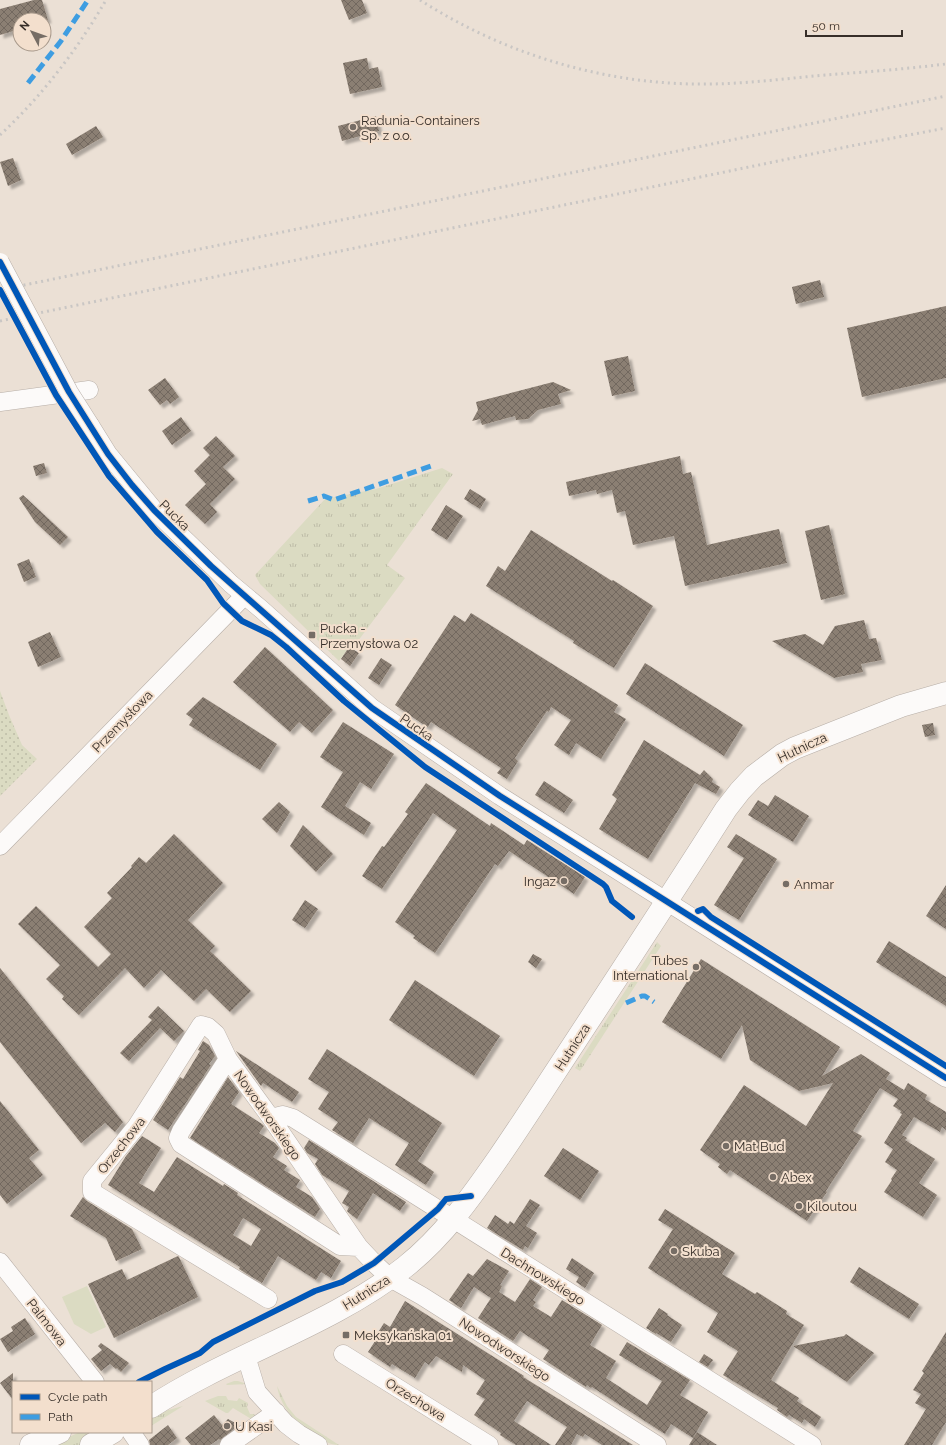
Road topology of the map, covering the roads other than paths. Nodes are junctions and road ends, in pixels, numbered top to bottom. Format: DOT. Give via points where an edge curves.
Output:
graph roads {
  1 [pos="0,262"];
  2 [pos="89,390"];
  3 [pos="0,402"];
  4 [pos="244,596"];
  5 [pos="946,693"];
  6 [pos="0,846"];
  7 [pos="666,902"];
  8 [pos="228,1059"];
  9 [pos="946,1078"];
  10 [pos="271,1118"];
  11 [pos="453,1219"];
  12 [pos="360,1246"];
  13 [pos="0,1262"];
  14 [pos="390,1278"];
  15 [pos="268,1299"];
  16 [pos="343,1354"];
  17 [pos="246,1356"];
  18 [pos="94,1381"];
  19 [pos="176,1391"];
  20 [pos="152,1398"];
  21 [pos="152,1406"];
  22 [pos="276,1412"];
  23 [pos="58,1433"];
  24 [pos="111,1433"];
  25 [pos="132,1433"];
  26 [pos="32,1445"];
  27 [pos="91,1445"];
  28 [pos="140,1445"];
  29 [pos="229,1445"];
  30 [pos="318,1445"];
  31 [pos="489,1445"];
  32 [pos="657,1445"];
  33 [pos="812,1445"];
  1 -- 4 [label="street, Pucka, bridge" via="69,392 108,454 154,510"];
  2 -- 3 [label="street"];
  4 -- 6 [label="street, Przemysłowa"];
  4 -- 7 [label="street, Pucka" via="393,724"];
  5 -- 7 [label="main road, Hutnicza" via="901,706 795,748 766,765 726,809"];
  7 -- 9 [label="street, Pucka"];
  7 -- 11 [label="main road, Hutnicza" via="512,1138"];
  8 -- 10 [label="street, Nowodworskiego"];
  8 -- 12 [label="street, Nowodworskiego" via="181,1131 178,1138 181,1144 340,1246"];
  8 -- 15 [label="street, Orzechowa" via="216,1034 201,1025 136,1127 92,1181 92,1192"];
  10 -- 11 [label="street, Dachnowskiego" via="283,1115 294,1118"];
  10 -- 12 [label="street, Nowodworskiego"];
  11 -- 14 [label="main road, Hutnicza" via="432,1242"];
  11 -- 33 [label="street, Dachnowskiego"];
  12 -- 14 [label="street, Nowodworskiego"];
  13 -- 18 [label="street, Palmowa"];
  14 -- 17 [label="main road, Hutnicza" via="356,1300"];
  14 -- 32 [label="street, Nowodworskiego"];
  16 -- 31 [label="street, Orzechowa"];
  17 -- 19 [label="main road, Hutnicza"];
  17 -- 22 [label="street" via="257,1392"];
  19 -- 20 [label="main road, Hutnicza"];
  19 -- 21 [label="main road, Hutnicza"];
  22 -- 29 [label="street"];
  22 -- 30 [label="street" via="291,1427"];
  23 -- 26 [label="main road"];
  24 -- 27 [label="main road"];
  25 -- 28 [label="street"];
}
